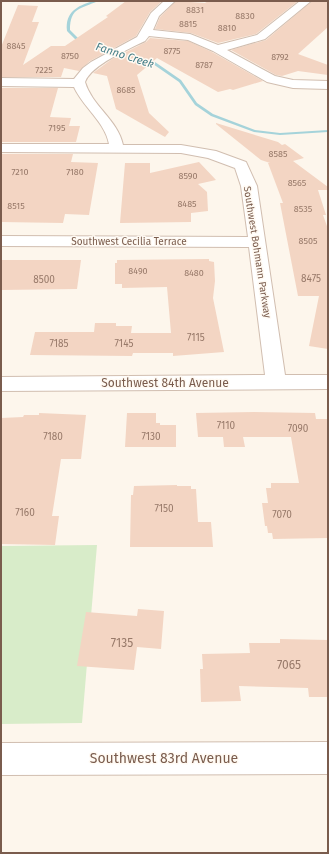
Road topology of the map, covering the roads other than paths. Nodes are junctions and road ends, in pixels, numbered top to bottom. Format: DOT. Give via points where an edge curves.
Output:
graph roads {
  1 [pos="170,1"];
  2 [pos="306,1"];
  3 [pos="146,33"];
  4 [pos="217,49"];
  5 [pos="1,82"];
  6 [pos="79,83"];
  7 [pos="328,84"];
  8 [pos="1,148"];
  9 [pos="116,149"];
  10 [pos="1,241"];
  11 [pos="258,242"];
  12 [pos="328,382"];
  13 [pos="276,383"];
  14 [pos="1,384"];
  15 [pos="328,758"];
  16 [pos="1,759"];
  1 -- 3 [label="street" via="155,15"];
  2 -- 4 [label="street" via="261,37"];
  3 -- 4 [label="street" via="190,37"];
  3 -- 6 [label="street" via="141,39 86,71"];
  4 -- 7 [label="street" via="280,82"];
  5 -- 6 [label="street"];
  6 -- 9 [label="street" via="114,134"];
  8 -- 9 [label="street"];
  9 -- 11 [label="street, Southwest Bohmann Parkway" via="181,149 211,154 241,165 249,186"];
  10 -- 11 [label="street, Southwest Cecilia Terrace"];
  11 -- 13 [label="street, Southwest Bohmann Parkway"];
  12 -- 13 [label="street, Southwest 84th Avenue"];
  13 -- 14 [label="street, Southwest 84th Avenue"];
  15 -- 16 [label="street, Southwest 83rd Avenue"];
}
